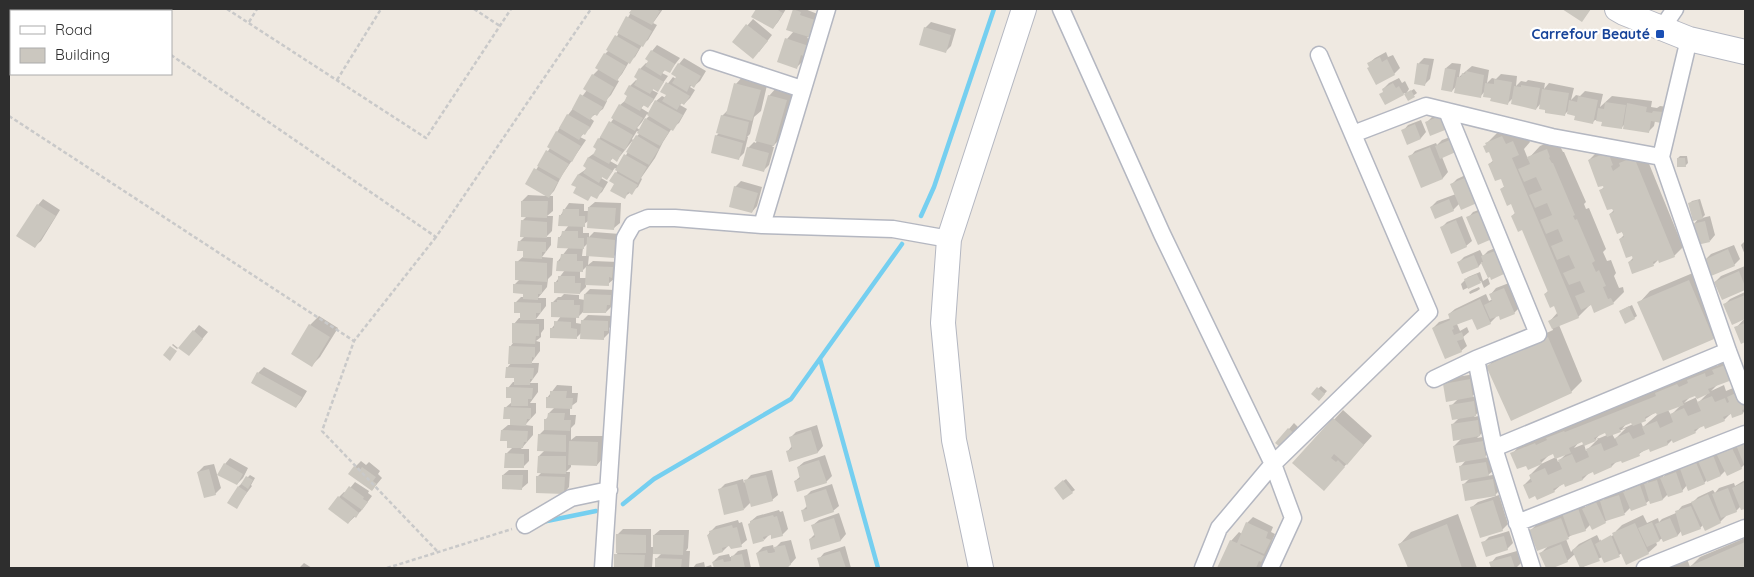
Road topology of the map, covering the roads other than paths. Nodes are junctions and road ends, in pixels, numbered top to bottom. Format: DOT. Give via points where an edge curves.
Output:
graph roads {
  1 [pos="827,9"];
  2 [pos="1024,9"];
  3 [pos="1060,9"];
  4 [pos="1618,9"];
  5 [pos="1668,18"];
  6 [pos="1689,39"];
  7 [pos="1745,52"];
  8 [pos="1319,56"];
  9 [pos="710,59"];
  10 [pos="802,88"];
  11 [pos="1447,111"];
  12 [pos="1353,134"];
  13 [pos="1661,157"];
  14 [pos="762,225"];
  15 [pos="949,239"];
  16 [pos="1728,351"];
  17 [pos="1476,359"];
  18 [pos="1434,379"];
  19 [pos="1745,396"];
  20 [pos="1745,434"];
  21 [pos="1494,448"];
  22 [pos="1273,464"];
  23 [pos="608,490"];
  24 [pos="1517,523"];
  25 [pos="525,525"];
  26 [pos="1745,528"];
  27 [pos="603,568"];
  28 [pos="981,568"];
  29 [pos="1203,568"];
  30 [pos="1270,568"];
  31 [pos="1532,568"];
  32 [pos="1645,568"];
  1 -- 10 [label="street"];
  2 -- 15 [label="street"];
  3 -- 22 [label="street" via="1162,234"];
  4 -- 5 [label="street" via="1624,13"];
  5 -- 6 [label="street"];
  6 -- 7 [label="street"];
  6 -- 13 [label="street"];
  8 -- 12 [label="street"];
  9 -- 10 [label="street"];
  10 -- 14 [label="street"];
  11 -- 12 [label="street" via="1426,106"];
  11 -- 13 [label="street" via="1552,137"];
  11 -- 17 [label="street" via="1538,334"];
  12 -- 22 [label="street" via="1429,312"];
  13 -- 16 [label="street"];
  14 -- 15 [label="street" via="893,229"];
  14 -- 23 [label="street" via="675,218 648,218 632,224 625,238"];
  15 -- 28 [label="street" via="943,323 954,440"];
  16 -- 19 [label="street"];
  16 -- 21 [label="street"];
  17 -- 18 [label="street"];
  17 -- 21 [label="street"];
  20 -- 24 [label="street"];
  21 -- 24 [label="street"];
  22 -- 29 [label="street" via="1219,528"];
  22 -- 30 [label="street" via="1293,518"];
  23 -- 25 [label="street" via="571,498"];
  23 -- 27 [label="street"];
  24 -- 31 [label="street"];
  26 -- 32 [label="street"];
}
